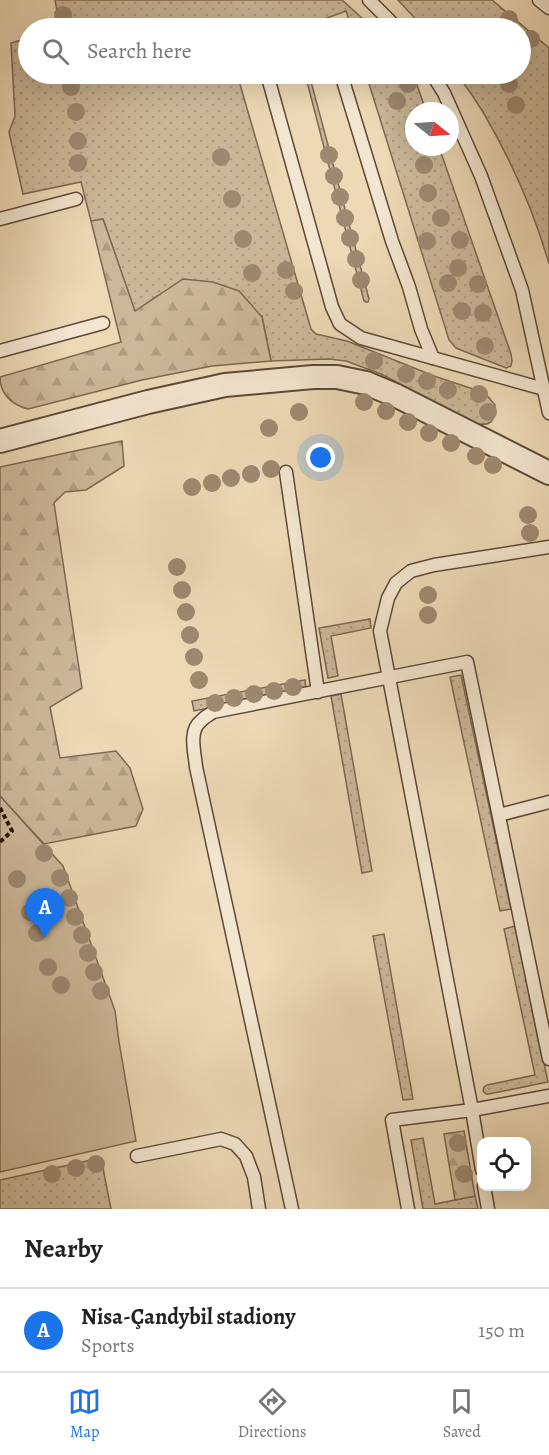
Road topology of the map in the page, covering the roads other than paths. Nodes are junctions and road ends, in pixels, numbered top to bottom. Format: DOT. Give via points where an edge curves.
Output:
graph roads {
  1 [pos="369,0"];
  2 [pos="539,0"];
  3 [pos="549,8"];
  4 [pos="386,18"];
  5 [pos="270,84"];
  6 [pos="344,84"];
  7 [pos="438,84"];
  8 [pos="76,199"];
  9 [pos="0,219"];
  10 [pos="103,323"];
  11 [pos="0,351"];
  12 [pos="433,358"];
  13 [pos="544,389"];
  14 [pos="549,413"];
  15 [pos="0,441"];
  16 [pos="286,472"];
  17 [pos="549,473"];
  18 [pos="549,547"];
  19 [pos="388,677"];
  20 [pos="318,692"];
  21 [pos="549,802"];
  22 [pos="499,815"];
  23 [pos="545,1025"];
  24 [pos="549,1059"];
  25 [pos="549,1096"];
  26 [pos="472,1110"];
  27 [pos="477,1140"];
  28 [pos="137,1156"];
  29 [pos="485,1191"];
  30 [pos="259,1209"];
  31 [pos="292,1209"];
  32 [pos="408,1209"];
  33 [pos="488,1209"];
  1 -- 4 [label="lane"];
  2 -- 3 [label="lane"];
  5 -- 12 [label="lane" via="340,324 361,338"];
  6 -- 12 [label="lane" via="392,242"];
  7 -- 13 [label="lane" via="481,176 522,290"];
  8 -- 9 [label="lane"];
  10 -- 11 [label="lane"];
  12 -- 13 [label="lane"];
  13 -- 14 [label="lane"];
  15 -- 17 [label="street" via="225,385 337,377 397,396"];
  16 -- 20 [label="lane"];
  18 -- 19 [label="lane" via="411,571 388,598 380,631"];
  19 -- 20 [label="lane"];
  19 -- 22 [label="lane" via="467,662"];
  19 -- 26 [label="lane"];
  20 -- 31 [label="lane" via="213,712 198,722 194,732 196,767"];
  21 -- 22 [label="lane"];
  22 -- 23 [label="lane"];
  23 -- 24 [label="lane"];
  25 -- 26 [label="lane"];
  26 -- 27 [label="lane"];
  26 -- 32 [label="lane" via="392,1120"];
  28 -- 30 [label="lane" via="220,1139 235,1144 246,1156 254,1177"];
  29 -- 33 [label="lane"];
}
